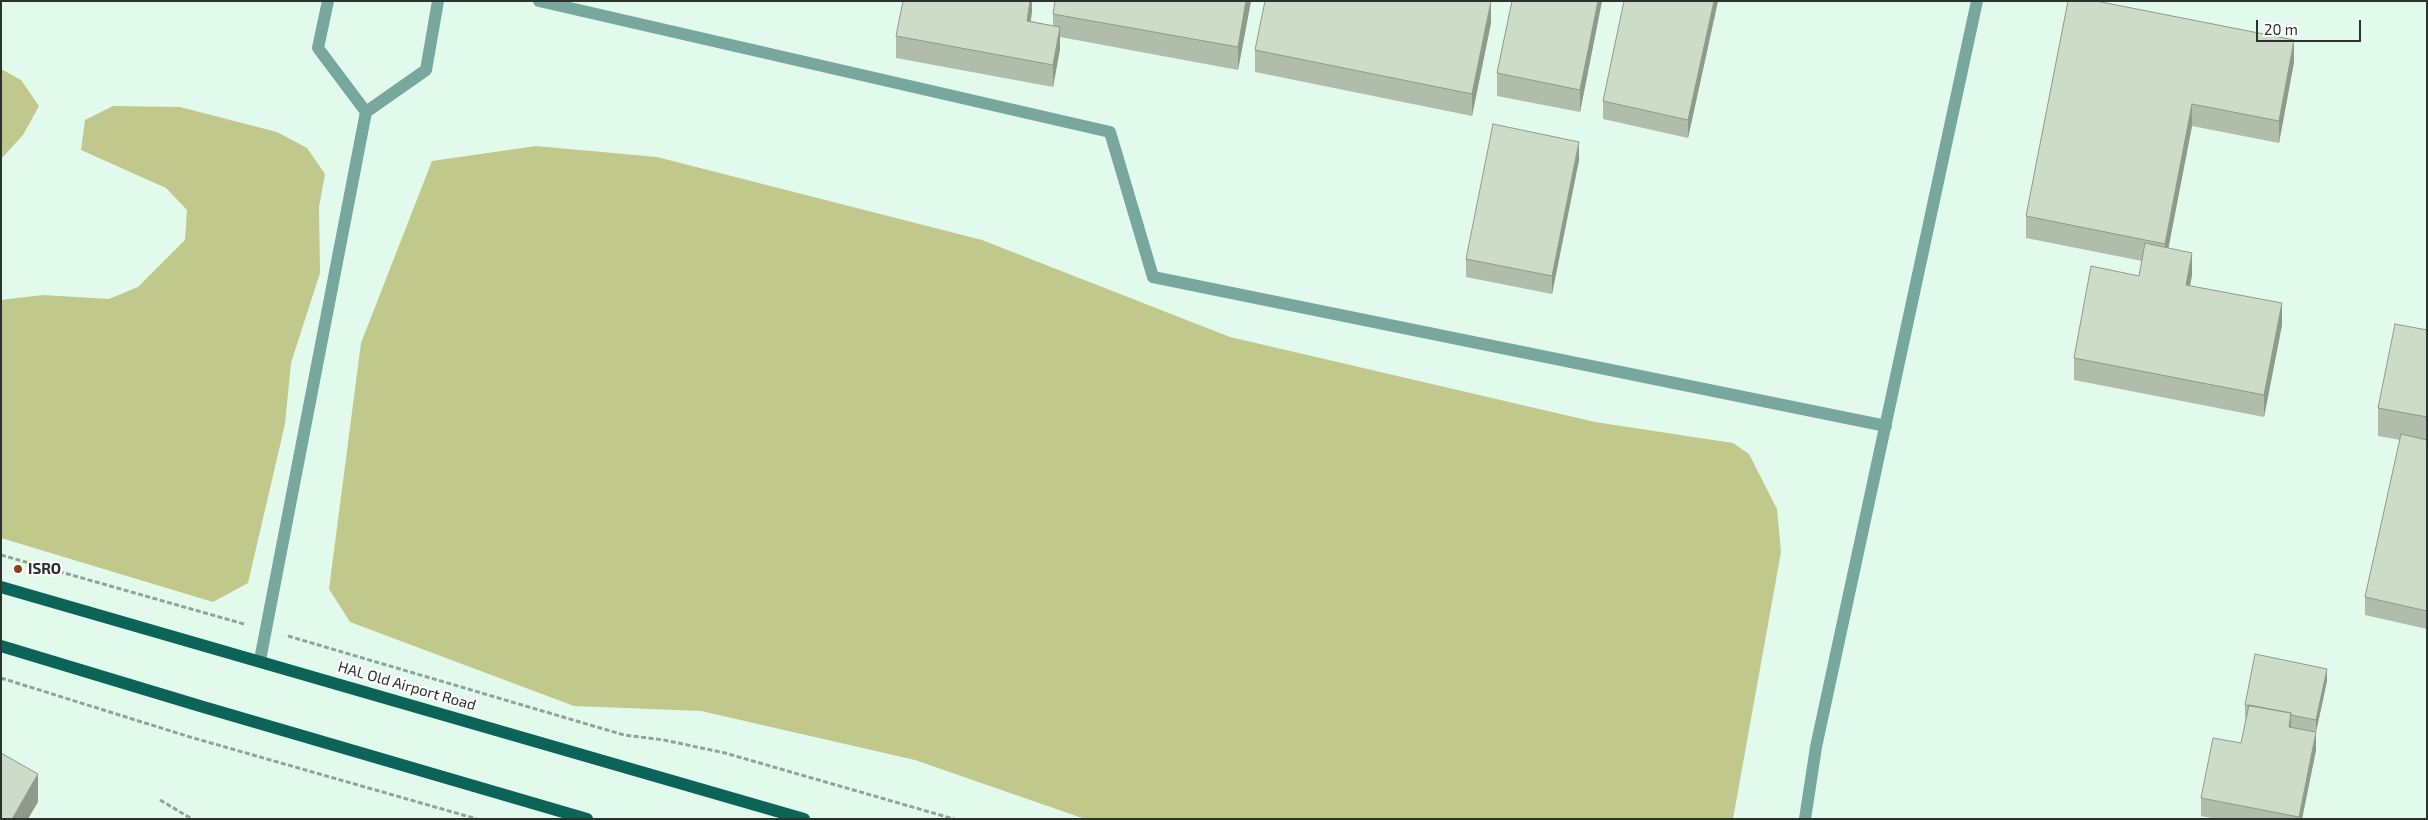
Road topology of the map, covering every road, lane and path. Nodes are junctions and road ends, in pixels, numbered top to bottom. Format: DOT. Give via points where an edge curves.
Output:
graph roads {
  1 [pos="328,1"];
  2 [pos="438,1"];
  3 [pos="539,1"];
  4 [pos="1977,1"];
  5 [pos="366,112"];
  6 [pos="1886,426"];
  7 [pos="1,555"];
  8 [pos="1,587"];
  9 [pos="266,629"];
  10 [pos="1,646"];
  11 [pos="260,660"];
  12 [pos="1,678"];
  13 [pos="160,800"];
  14 [pos="192,819"];
  15 [pos="477,819"];
  16 [pos="587,819"];
  17 [pos="804,819"];
  18 [pos="954,819"];
  19 [pos="1805,819"];
  1 -- 5 [label="lane" via="318,48"];
  2 -- 5 [label="lane" via="426,70"];
  3 -- 6 [label="lane" via="1110,132 1153,277"];
  4 -- 6 [label="lane"];
  5 -- 9 [label="lane"];
  6 -- 19 [label="lane" via="1816,747"];
  7 -- 9 [label="path"];
  8 -- 11 [label="main road, HAL Old Airport Road"];
  9 -- 11 [label="lane"];
  9 -- 18 [label="path" via="624,735 725,753"];
  10 -- 16 [label="main road"];
  11 -- 17 [label="main road, HAL Old Airport Road"];
  12 -- 15 [label="path" via="190,737"];
  13 -- 14 [label="path"];
}
